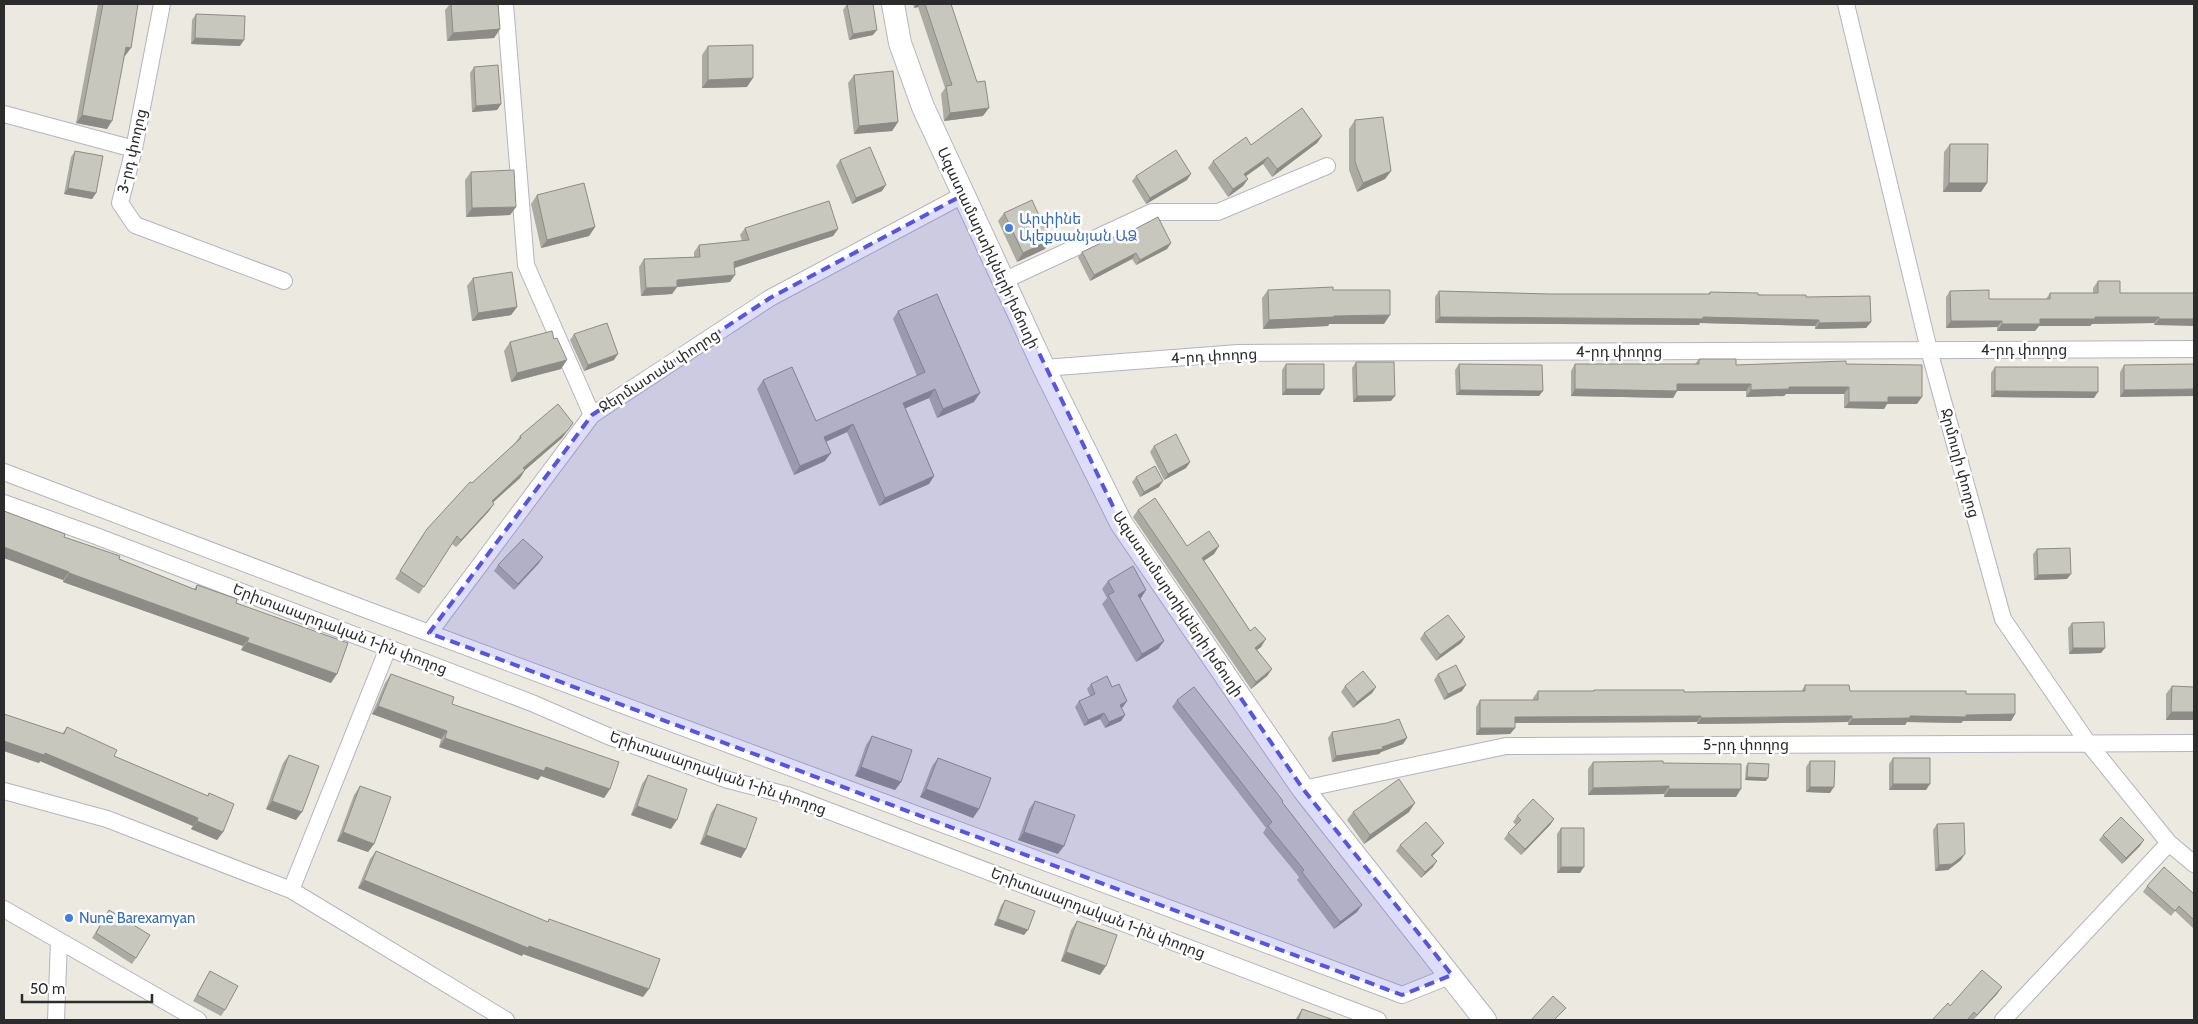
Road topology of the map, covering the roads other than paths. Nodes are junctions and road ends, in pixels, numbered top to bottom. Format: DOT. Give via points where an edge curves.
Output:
graph roads {
  1 [pos="162,4"];
  2 [pos="505,4"];
  3 [pos="893,4"];
  4 [pos="1846,4"];
  5 [pos="4,114"];
  6 [pos="134,149"];
  7 [pos="1327,166"];
  8 [pos="963,195"];
  9 [pos="1003,281"];
  10 [pos="284,282"];
  11 [pos="2194,349"];
  12 [pos="1929,350"];
  13 [pos="1044,368"];
  14 [pos="592,415"];
  15 [pos="4,472"];
  16 [pos="4,502"];
  17 [pos="429,633"];
  18 [pos="388,648"];
  19 [pos="2088,743"];
  20 [pos="2194,743"];
  21 [pos="1303,789"];
  22 [pos="4,792"];
  23 [pos="2169,843"];
  24 [pos="2194,864"];
  25 [pos="291,890"];
  26 [pos="4,909"];
  27 [pos="59,941"];
  28 [pos="1452,976"];
  29 [pos="56,1020"];
  30 [pos="198,1020"];
  31 [pos="506,1020"];
  32 [pos="1378,1020"];
  33 [pos="1486,1020"];
  34 [pos="2003,1020"];
  1 -- 6 [label="street, 3-րդ փողոց"];
  2 -- 14 [label="street" via="526,265"];
  3 -- 8 [label="main road, Ազատամարտիկների խճուղի" via="900,43"];
  4 -- 12 [label="street, Ջրմուղի փողոց"];
  5 -- 6 [label="street"];
  6 -- 10 [label="street, 3-րդ փողոց" via="120,203 135,225"];
  7 -- 9 [label="street" via="1218,212 1152,212"];
  8 -- 9 [label="main road, Ազատամարտիկների խճուղի"];
  8 -- 14 [label="street, Ջերմատան փողոց" via="770,298"];
  9 -- 13 [label="main road, Ազատամարտիկների խճուղի"];
  11 -- 12 [label="street, 4-րդ փողոց"];
  12 -- 13 [label="street, 4-րդ փողոց" via="1238,354"];
  12 -- 19 [label="street, Ջրմուղի փողոց" via="2003,619"];
  13 -- 21 [label="main road, Ազատամարտիկների խճուղի" via="1121,523"];
  14 -- 17 [label="street, Ջերմատան փողոց"];
  15 -- 17 [label="street"];
  16 -- 18 [label="street, Երիտասարդական 1-ին փողոց"];
  17 -- 28 [label="street" via="1402,995"];
  18 -- 25 [label="street"];
  18 -- 32 [label="street, Երիտասարդական 1-ին փողոց" via="608,736 728,780 787,795"];
  19 -- 20 [label="street, 5-րդ փողոց"];
  19 -- 21 [label="street, 5-րդ փողոց" via="1506,746"];
  19 -- 23 [label="street, Ջրմուղի փողոց"];
  21 -- 28 [label="main road, Ազատամարտիկների խճուղի"];
  22 -- 25 [label="street" via="107,819"];
  23 -- 24 [label="street, Ջրմուղի փողոց"];
  23 -- 34 [label="street"];
  25 -- 31 [label="street"];
  26 -- 27 [label="street"];
  27 -- 29 [label="street"];
  27 -- 30 [label="street"];
  28 -- 33 [label="main road, Ազատամարտիկների խճուղի"];
}
